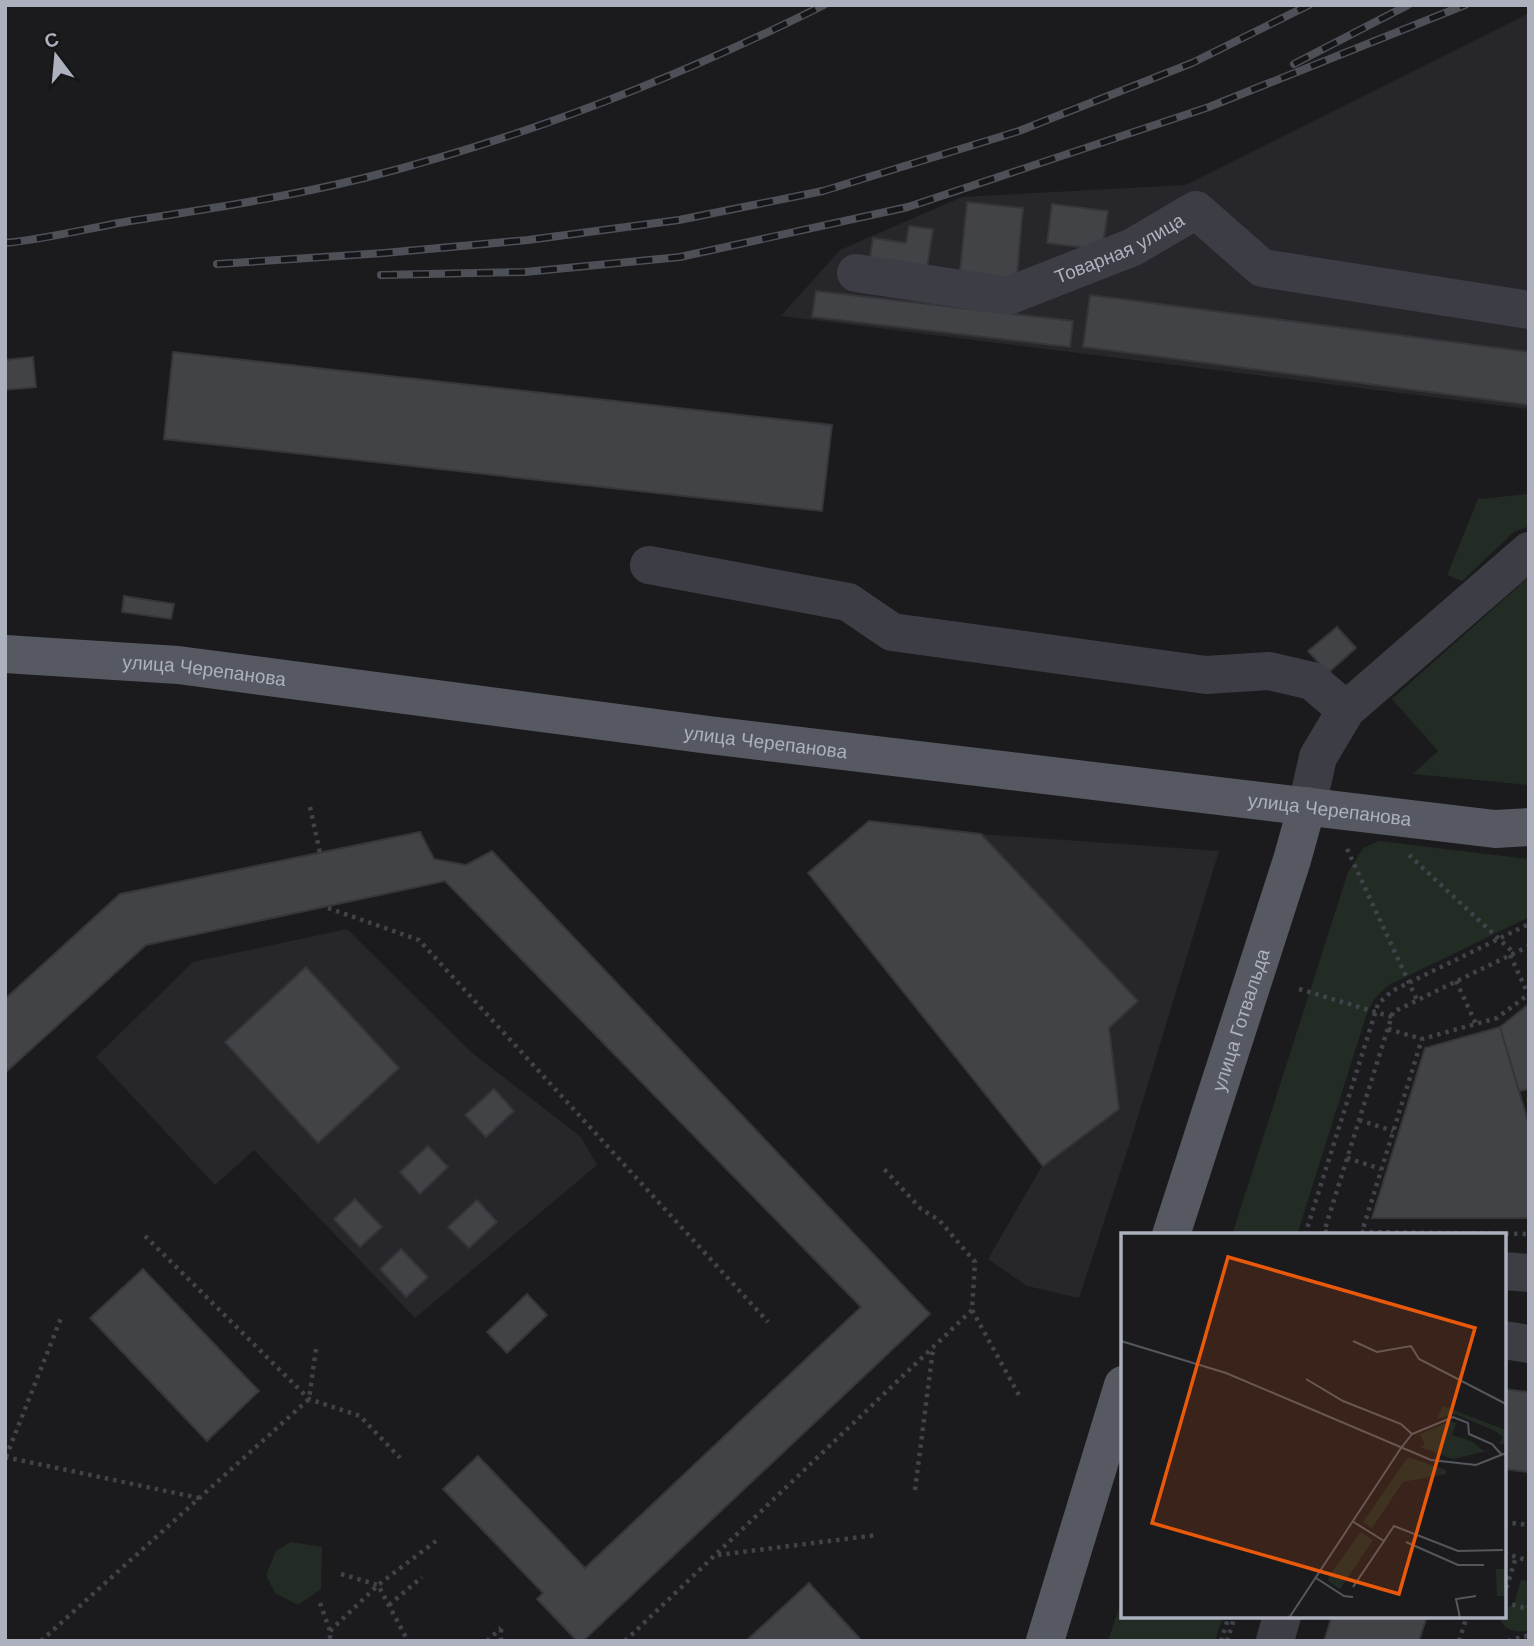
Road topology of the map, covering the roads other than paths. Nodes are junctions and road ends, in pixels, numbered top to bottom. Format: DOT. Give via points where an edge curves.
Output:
graph roads {
  1 [pos="856,273"];
  2 [pos="1529,310"];
  3 [pos="1529,551"];
  4 [pos="649,565"];
  5 [pos="5,654"];
  6 [pos="1346,710"];
  7 [pos="1307,806"];
  8 [pos="1529,827"];
  9 [pos="1172,1233"];
  10 [pos="1506,1272"];
  11 [pos="1529,1273"];
  12 [pos="1506,1340"];
  13 [pos="1529,1344"];
  14 [pos="1121,1392"];
  15 [pos="1281,1618"];
  16 [pos="1045,1641"];
  17 [pos="1275,1641"];
  1 -- 2 [label="lane, Товарная улица" via="1008,296 1133,247 1196,210 1262,268"];
  3 -- 6 [label="lane"];
  4 -- 6 [label="lane" via="848,602 892,632 1206,675 1269,671 1312,681"];
  5 -- 7 [label="main road, улица Черепанова" via="178,665 709,735"];
  6 -- 7 [label="lane" via="1318,757"];
  7 -- 8 [label="main road, улица Черепанова" via="1495,829"];
  7 -- 9 [label="main road, улица Готвальда"];
  10 -- 11 [label="lane"];
  12 -- 13 [label="lane"];
  14 -- 16 [label="main road"];
  15 -- 17 [label="lane"];
}
